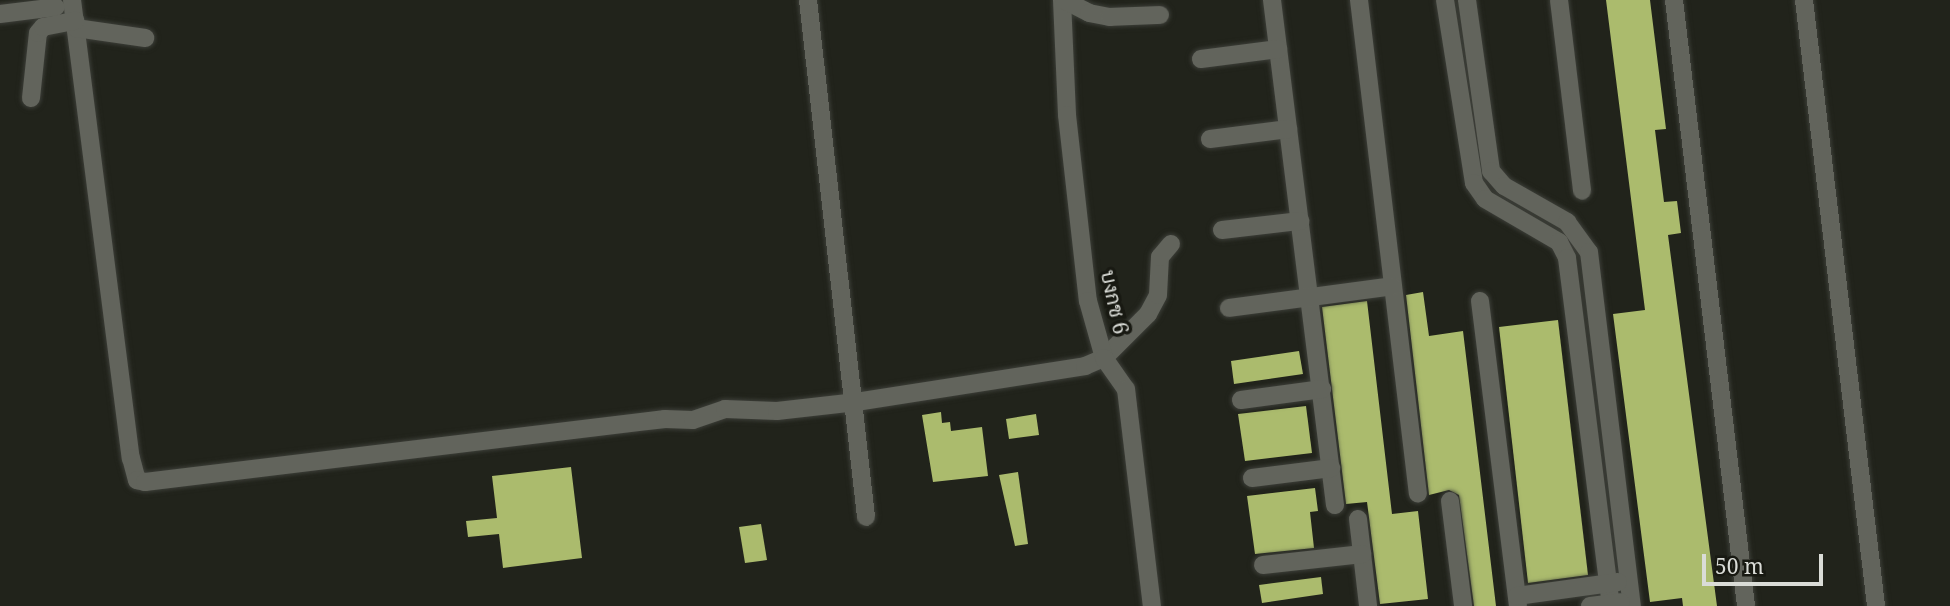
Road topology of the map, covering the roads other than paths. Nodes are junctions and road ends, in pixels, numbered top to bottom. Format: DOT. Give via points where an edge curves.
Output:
graph roads {
  1 [pos="808,0"];
  2 [pos="1063,0"];
  3 [pos="1272,0"];
  4 [pos="1359,0"];
  5 [pos="1445,0"];
  6 [pos="1467,0"];
  7 [pos="1559,0"];
  8 [pos="1674,0"];
  9 [pos="1804,0"];
  10 [pos="64,4"];
  11 [pos="0,14"];
  12 [pos="1160,15"];
  13 [pos="75,25"];
  14 [pos="145,37"];
  15 [pos="1278,49"];
  16 [pos="1200,59"];
  17 [pos="31,98"];
  18 [pos="1288,129"];
  19 [pos="1210,139"];
  20 [pos="1582,191"];
  21 [pos="1541,219"];
  22 [pos="1300,221"];
  23 [pos="1222,230"];
  24 [pos="1171,244"];
  25 [pos="1394,286"];
  26 [pos="1310,298"];
  27 [pos="1480,301"];
  28 [pos="1229,308"];
  29 [pos="1104,358"];
  30 [pos="1322,389"];
  31 [pos="1241,400"];
  32 [pos="856,402"];
  33 [pos="1331,468"];
  34 [pos="1252,478"];
  35 [pos="1418,493"];
  36 [pos="1450,501"];
  37 [pos="1335,505"];
  38 [pos="866,517"];
  39 [pos="1358,519"];
  40 [pos="1362,554"];
  41 [pos="1263,565"];
  42 [pos="1629,580"];
  43 [pos="1608,584"];
  44 [pos="1518,601"];
  45 [pos="1632,603"];
  46 [pos="1611,605"];
  47 [pos="1152,606"];
  48 [pos="1367,606"];
  49 [pos="1464,606"];
  50 [pos="1590,606"];
  51 [pos="1746,606"];
  52 [pos="1877,606"];
  1 -- 32 [label="street"];
  2 -- 12 [label="street" via="1110,17"];
  2 -- 29 [label="street, บงกช 6" via="1066,102 1088,301"];
  3 -- 15 [label="street"];
  4 -- 25 [label="street"];
  5 -- 21 [label="street" via="1474,183 1485,199"];
  6 -- 21 [label="street" via="1491,171"];
  7 -- 20 [label="street"];
  8 -- 51 [label="street"];
  9 -- 52 [label="street"];
  10 -- 11 [label="street"];
  10 -- 13 [label="street"];
  13 -- 14 [label="street"];
  13 -- 17 [label="street" via="43,27 38,33"];
  13 -- 32 [label="street" via="137,480 158,484 665,419 694,420 725,409 777,411"];
  15 -- 16 [label="street"];
  15 -- 18 [label="street"];
  18 -- 19 [label="street"];
  18 -- 22 [label="street"];
  21 -- 42 [label="street" via="1567,222 1589,252"];
  21 -- 43 [label="street" via="1559,242 1572,281"];
  22 -- 23 [label="street"];
  22 -- 26 [label="street"];
  24 -- 29 [label="street" via="1157,264 1154,304"];
  25 -- 26 [label="street"];
  25 -- 35 [label="street"];
  26 -- 28 [label="street"];
  26 -- 30 [label="street"];
  27 -- 44 [label="street"];
  29 -- 32 [label="street" via="1063,370"];
  29 -- 47 [label="street, บงกช 6" via="1126,389"];
  30 -- 31 [label="street"];
  30 -- 33 [label="street"];
  32 -- 38 [label="street"];
  33 -- 34 [label="street"];
  33 -- 37 [label="street"];
  36 -- 49 [label="street"];
  39 -- 40 [label="street"];
  40 -- 41 [label="street"];
  40 -- 48 [label="street"];
  42 -- 43 [label="street"];
  42 -- 45 [label="street"];
  43 -- 44 [label="street"];
  43 -- 46 [label="street"];
  45 -- 46 [label="street"];
  46 -- 50 [label="street"];
}
